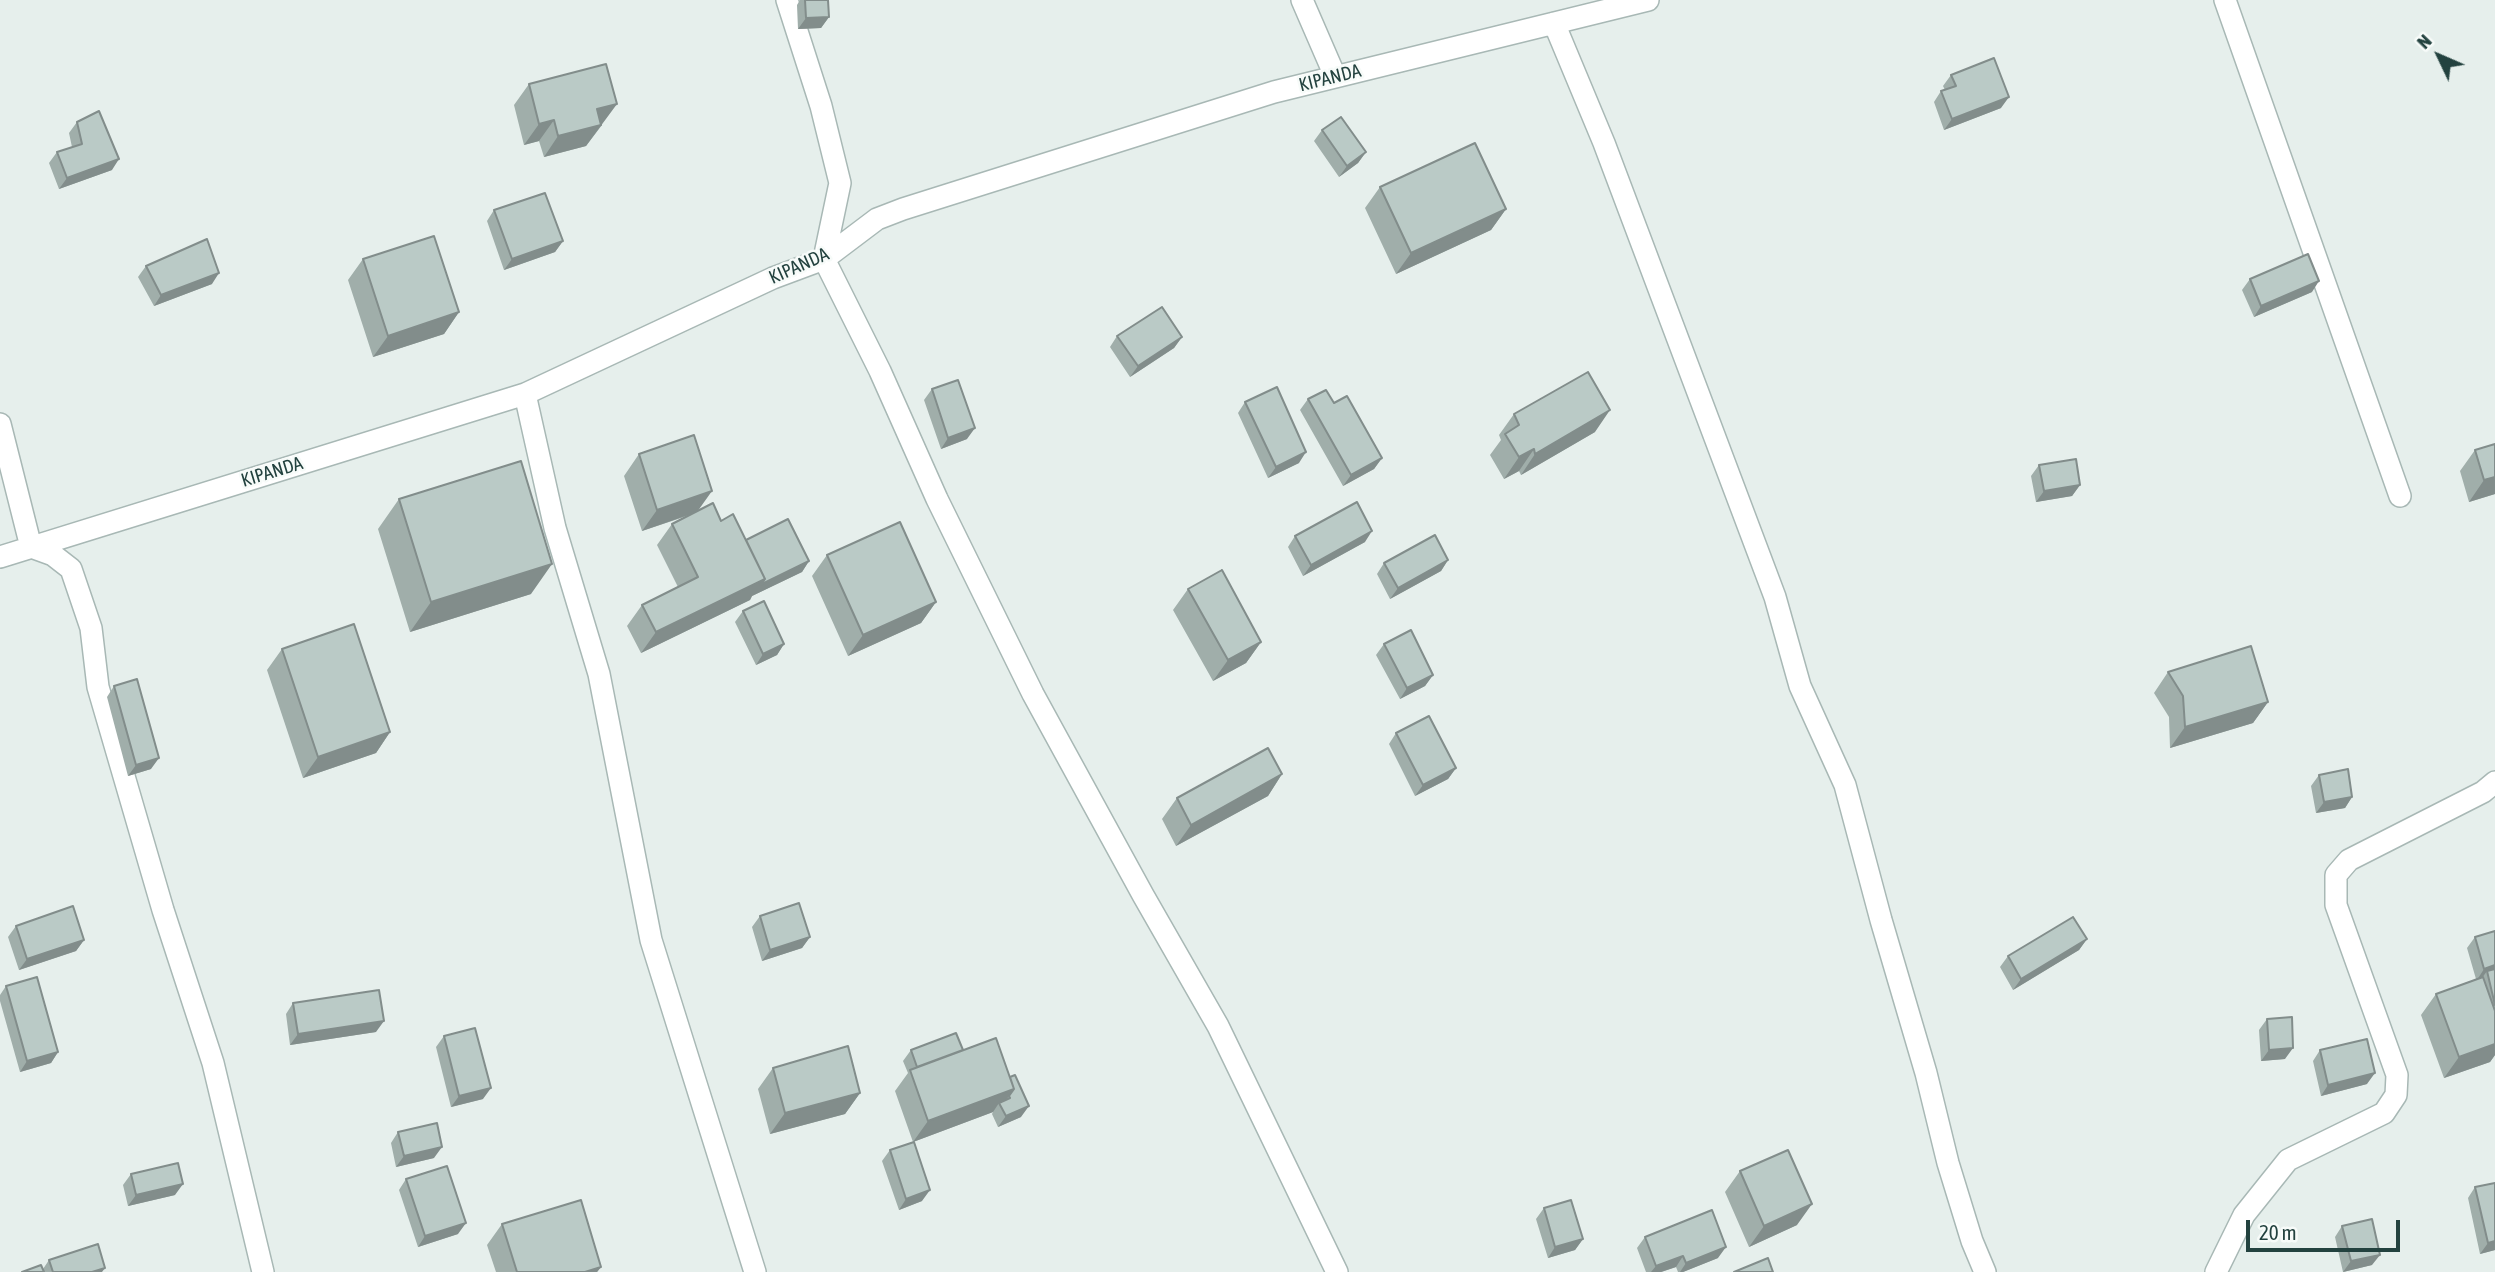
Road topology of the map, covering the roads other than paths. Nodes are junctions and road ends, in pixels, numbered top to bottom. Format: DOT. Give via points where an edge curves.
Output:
graph roads {
  1 [pos="787,0"];
  2 [pos="1302,0"];
  3 [pos="1648,0"];
  4 [pos="2225,0"];
  5 [pos="1554,23"];
  6 [pos="1335,76"];
  7 [pos="824,259"];
  8 [pos="525,394"];
  9 [pos="0,424"];
  10 [pos="2400,496"];
  11 [pos="31,547"];
  12 [pos="0,557"];
  13 [pos="2495,782"];
  14 [pos="263,1272"];
  15 [pos="755,1272"];
  16 [pos="1337,1272"];
  17 [pos="1985,1272"];
  18 [pos="2216,1272"];
  1 -- 7 [label="street" via="840,183"];
  2 -- 6 [label="street"];
  3 -- 5 [label="street, KIPANDA"];
  4 -- 10 [label="street"];
  5 -- 6 [label="street, KIPANDA"];
  5 -- 17 [label="street" via="1604,143 1775,597 1800,686 1845,785 1948,1163"];
  6 -- 7 [label="street, KIPANDA" via="902,209 877,219"];
  7 -- 8 [label="street, KIPANDA"];
  7 -- 16 [label="street" via="1033,694 1218,1026"];
  8 -- 11 [label="street, KIPANDA"];
  8 -- 15 [label="street" via="555,528 599,674 651,940"];
  9 -- 11 [label="street"];
  11 -- 12 [label="street, KIPANDA"];
  11 -- 14 [label="street" via="53,555 71,569 81,595 91,628 98,687 213,1063"];
  13 -- 18 [label="street" via="2349,860 2336,875 2336,905 2397,1075 2396,1095 2384,1112 2288,1160 2244,1216"];
}
